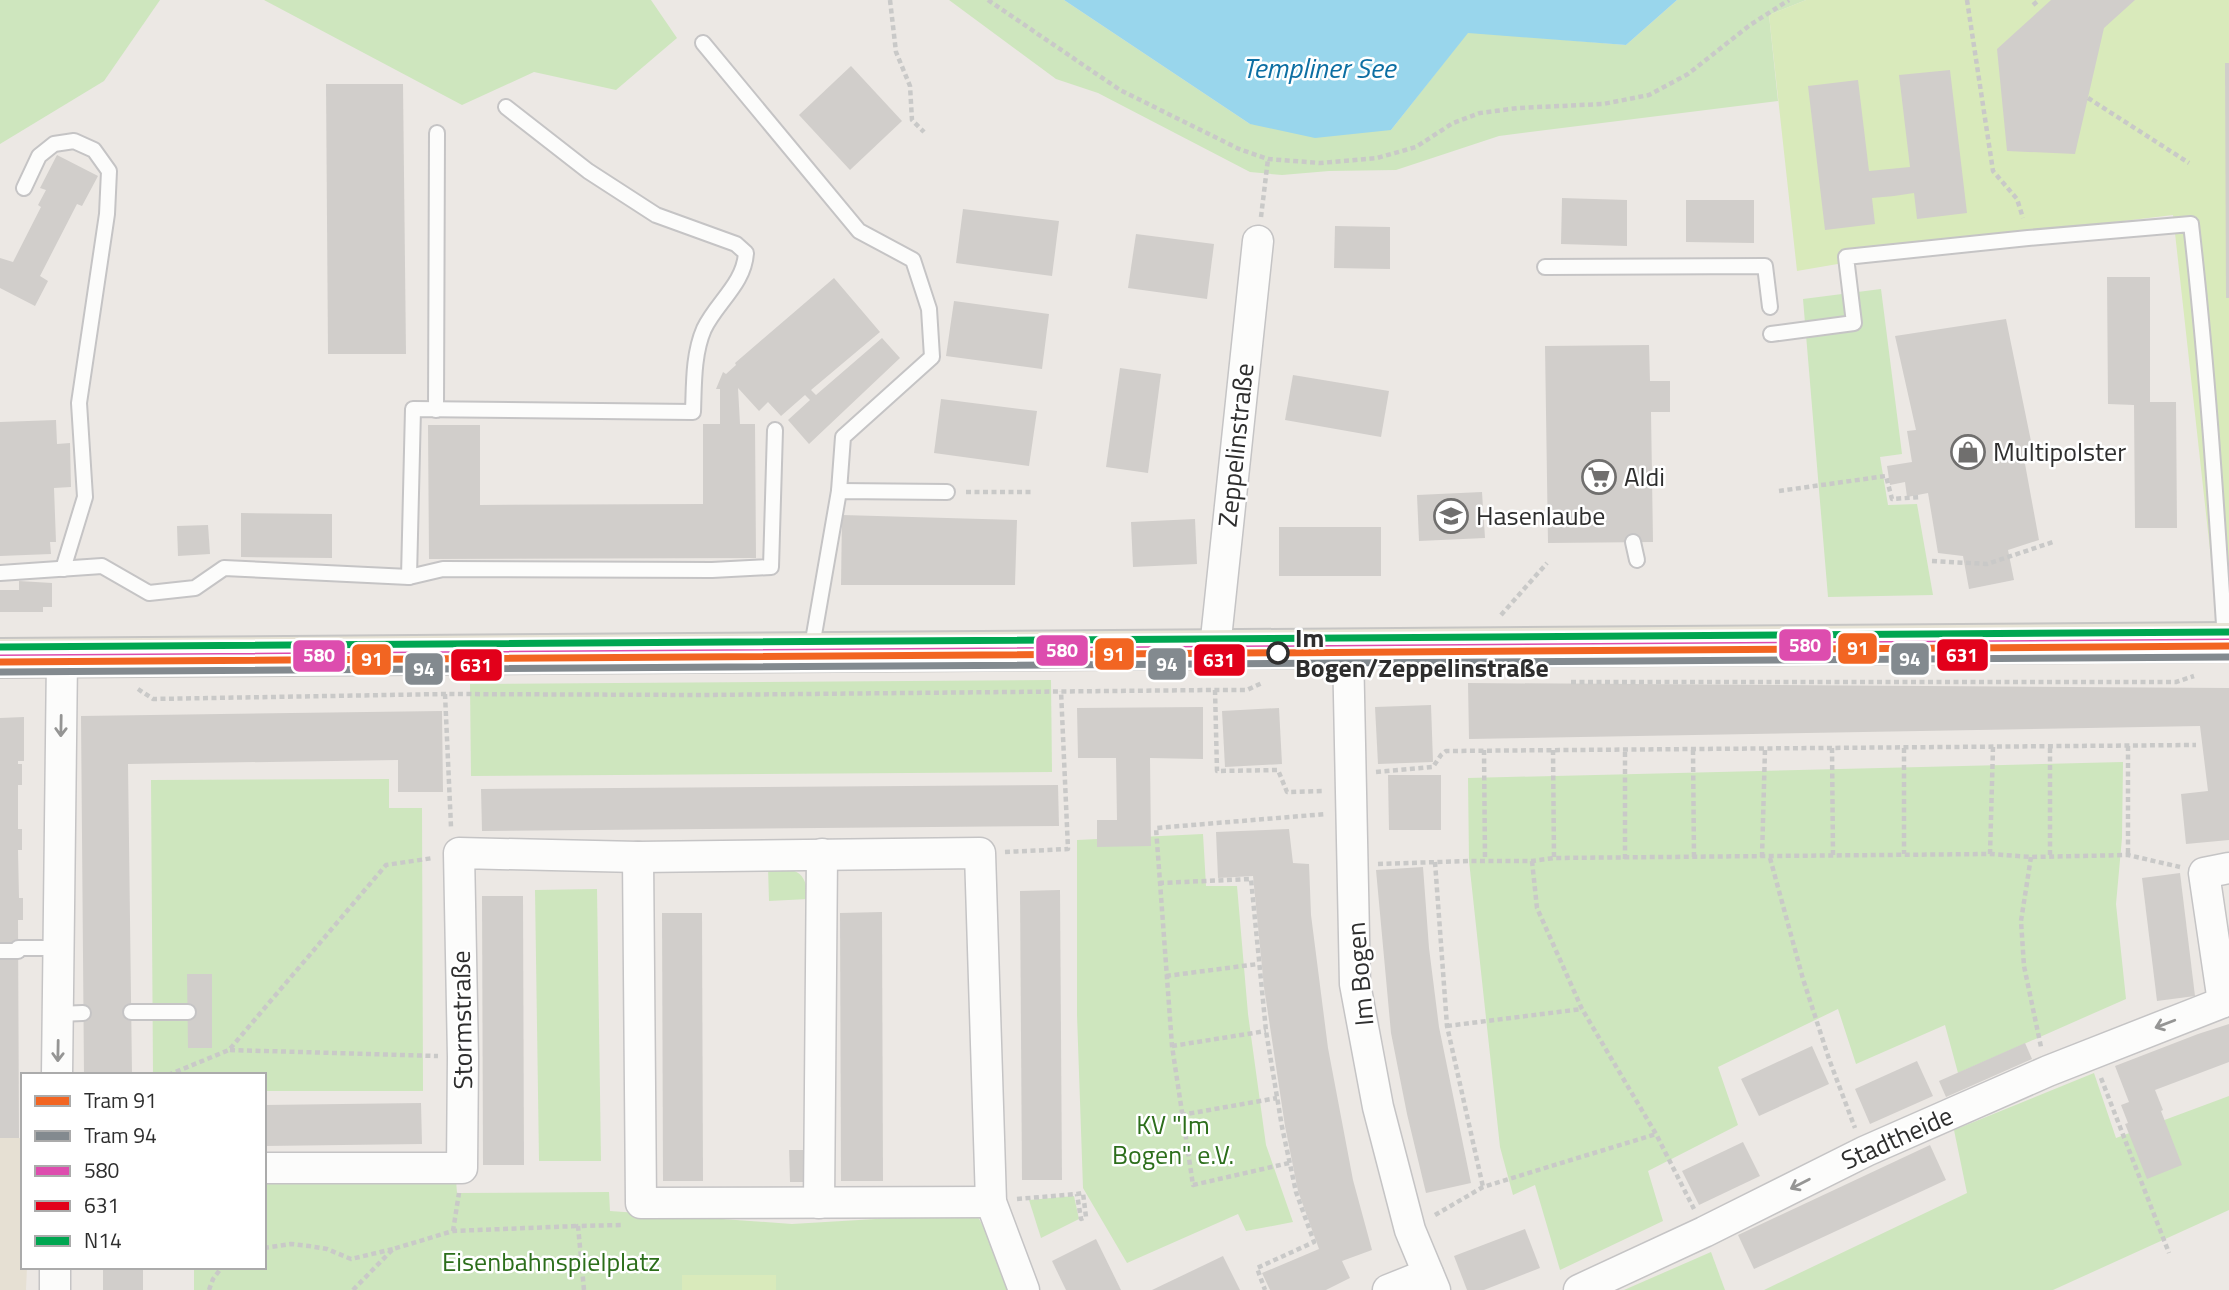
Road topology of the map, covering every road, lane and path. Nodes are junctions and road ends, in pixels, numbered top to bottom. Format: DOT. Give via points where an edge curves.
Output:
graph roads {
  1 [pos="890,0"];
  2 [pos="988,0"];
  3 [pos="1788,0"];
  4 [pos="1967,0"];
  5 [pos="2039,0"];
  6 [pos="2033,5"];
  7 [pos="703,43"];
  8 [pos="2088,98"];
  9 [pos="506,107"];
  10 [pos="924,132"];
  11 [pos="437,133"];
  12 [pos="1268,159"];
  13 [pos="2189,163"];
  14 [pos="24,188"];
  15 [pos="2028,238"];
  16 [pos="1258,241"];
  17 [pos="1545,267"];
  18 [pos="1770,307"];
  19 [pos="1771,334"];
  20 [pos="436,410"];
  21 [pos="775,429"];
  22 [pos="839,491"];
  23 [pos="1779,491"];
  24 [pos="947,492"];
  25 [pos="1032,492"];
  26 [pos="1921,497"];
  27 [pos="1633,542"];
  28 [pos="2053,542"];
  29 [pos="1637,560"];
  30 [pos="1932,561"];
  31 [pos="1547,563"];
  32 [pos="63,569"];
  33 [pos="0,572"];
  34 [pos="409,577"];
  35 [pos="2227,642"];
  36 [pos="1472,646"];
  37 [pos="1214,648"];
  38 [pos="1348,648"];
  39 [pos="810,654"];
  40 [pos="0,658"];
  41 [pos="62,658"];
  42 [pos="1268,680"];
  43 [pos="1561,682"];
  44 [pos="2176,682"];
  45 [pos="1061,691"];
  46 [pos="1215,691"];
  47 [pos="445,694"];
  48 [pos="153,699"];
  49 [pos="2196,745"];
  50 [pos="2050,746"];
  51 [pos="2128,746"];
  52 [pos="1993,747"];
  53 [pos="1765,748"];
  54 [pos="1832,748"];
  55 [pos="1904,748"];
  56 [pos="1625,749"];
  57 [pos="1484,750"];
  58 [pos="1553,750"];
  59 [pos="1693,750"];
  60 [pos="1351,774"];
  61 [pos="1323,791"];
  62 [pos="1351,813"];
  63 [pos="459,853"];
  64 [pos="980,853"];
  65 [pos="821,854"];
  66 [pos="1904,854"];
  67 [pos="1990,854"];
  68 [pos="2050,855"];
  69 [pos="2128,855"];
  70 [pos="1833,856"];
  71 [pos="638,857"];
  72 [pos="1762,857"];
  73 [pos="2031,857"];
  74 [pos="1554,858"];
  75 [pos="1694,858"];
  76 [pos="1770,858"];
  77 [pos="1625,859"];
  78 [pos="1485,860"];
  79 [pos="1532,861"];
  80 [pos="1434,862"];
  81 [pos="1353,865"];
  82 [pos="2217,871"];
  83 [pos="1159,883"];
  84 [pos="58,948"];
  85 [pos="0,951"];
  86 [pos="1258,964"];
  87 [pos="1166,976"];
  88 [pos="2226,1001"];
  89 [pos="1582,1009"];
  90 [pos="188,1012"];
  91 [pos="131,1013"];
  92 [pos="1447,1026"];
  93 [pos="1266,1031"];
  94 [pos="1172,1046"];
  95 [pos="229,1051"];
  96 [pos="2091,1053"];
  97 [pos="463,1057"];
  98 [pos="2048,1071"];
  99 [pos="57,1073"];
  100 [pos="173,1073"];
  101 [pos="1277,1098"];
  102 [pos="1181,1115"];
  103 [pos="1656,1134"];
  104 [pos="1866,1151"];
  105 [pos="1289,1163"];
  106 [pos="266,1168"];
  107 [pos="462,1168"];
  108 [pos="1483,1187"];
  109 [pos="1077,1194"];
  110 [pos="991,1202"];
  111 [pos="641,1203"];
  112 [pos="819,1203"];
  113 [pos="578,1226"];
  114 [pos="1410,1230"];
  115 [pos="453,1231"];
  116 [pos="1704,1232"];
  117 [pos="266,1248"];
  118 [pos="393,1249"];
  119 [pos="2169,1253"];
  120 [pos="55,1269"];
  121 [pos="220,1269"];
  122 [pos="1431,1282"];
  123 [pos="55,1290"];
  124 [pos="209,1290"];
  125 [pos="353,1290"];
  126 [pos="584,1290"];
  127 [pos="1024,1290"];
  128 [pos="1265,1290"];
  129 [pos="1388,1290"];
  130 [pos="1579,1290"];
  1 -- 10 [label="path" via="896,52 910,86 912,120"];
  2 -- 12 [label="path" via="1120,90"];
  3 -- 12 [label="path" via="1688,74 1649,95 1603,104 1480,113 1453,123 1416,147 1377,158 1320,163"];
  4 -- 15 [label="path" via="1993,171 2018,199"];
  5 -- 6 [label="path"];
  7 -- 22 [label="lane" via="859,231 913,260 929,309 932,357 843,437"];
  8 -- 13 [label="path"];
  9 -- 20 [label="lane" via="588,171 656,215 736,244 746,253 745,267 702,332 693,412"];
  11 -- 20 [label="lane"];
  12 -- 16 [label="path"];
  14 -- 32 [label="lane" via="39,156 54,144 74,141 94,150 109,171 107,214 79,403 85,497"];
  15 -- 19 [label="lane" via="1846,257 1854,323"];
  15 -- 35 [label="lane" via="2191,225 2206,354"];
  16 -- 37 [label="street, Zeppelinstraße"];
  17 -- 18 [label="lane" via="1765,266"];
  20 -- 34 [label="lane" via="413,409"];
  21 -- 34 [label="lane" via="771,567 443,569"];
  22 -- 24 [label="lane"];
  22 -- 39 [label="lane"];
  23 -- 26 [label="path" via="1886,476 1892,499"];
  24 -- 25 [label="path"];
  27 -- 29 [label="lane"];
  28 -- 30 [label="path" via="1987,564"];
  31 -- 36 [label="path"];
  32 -- 33 [label="lane"];
  32 -- 34 [label="lane" via="102,566 149,593 195,588 224,568"];
  35 -- 36 [label="main road"];
  36 -- 38 [label="main road"];
  37 -- 38 [label="main road"];
  37 -- 39 [label="main road"];
  38 -- 60 [label="street, Im Bogen"];
  39 -- 41 [label="main road"];
  40 -- 41 [label="main road"];
  41 -- 84 [label="street, one-way"];
  42 -- 46 [label="path" via="1247,690"];
  43 -- 44 [label="path"];
  45 -- 46 [label="path"];
  45 -- 47 [label="path"];
  45 -- 64 [label="path" via="1068,849"];
  46 -- 61 [label="path" via="1216,771 1278,770 1287,792"];
  47 -- 48 [label="path"];
  47 -- 63 [label="path" via="451,836"];
  49 -- 51 [label="path"];
  50 -- 51 [label="path"];
  50 -- 52 [label="path"];
  50 -- 68 [label="path"];
  51 -- 69 [label="path"];
  52 -- 55 [label="path"];
  52 -- 67 [label="path"];
  53 -- 54 [label="path"];
  53 -- 59 [label="path"];
  53 -- 72 [label="path"];
  54 -- 55 [label="path"];
  54 -- 70 [label="path"];
  55 -- 66 [label="path"];
  56 -- 58 [label="path"];
  56 -- 59 [label="path"];
  56 -- 77 [label="path"];
  57 -- 58 [label="path"];
  57 -- 60 [label="path" via="1447,751 1433,767"];
  57 -- 78 [label="path"];
  58 -- 74 [label="path"];
  59 -- 75 [label="path"];
  60 -- 62 [label="street, Im Bogen"];
  62 -- 81 [label="street, Im Bogen"];
  62 -- 83 [label="path" via="1156,828"];
  63 -- 71 [label="street"];
  63 -- 95 [label="path" via="386,866"];
  63 -- 97 [label="street, Stormstraße"];
  64 -- 65 [label="street"];
  64 -- 110 [label="street"];
  65 -- 71 [label="street"];
  65 -- 112 [label="street"];
  66 -- 67 [label="path"];
  66 -- 70 [label="path"];
  67 -- 73 [label="path"];
  68 -- 69 [label="path"];
  68 -- 73 [label="path"];
  69 -- 82 [label="path"];
  70 -- 76 [label="path"];
  71 -- 111 [label="street"];
  72 -- 75 [label="path"];
  72 -- 76 [label="path"];
  73 -- 98 [label="path" via="2021,921 2024,966"];
  74 -- 77 [label="path"];
  74 -- 79 [label="path"];
  75 -- 77 [label="path"];
  76 -- 104 [label="path" via="1829,1059"];
  78 -- 79 [label="path"];
  78 -- 80 [label="path"];
  79 -- 89 [label="path" via="1537,908"];
  80 -- 81 [label="path"];
  80 -- 92 [label="path"];
  81 -- 114 [label="street, Im Bogen" via="1355,984 1378,1107"];
  82 -- 88 [label="street, Stadtheide"];
  83 -- 86 [label="path" via="1251,879"];
  83 -- 87 [label="path"];
  84 -- 85 [label="lane"];
  84 -- 99 [label="street, one-way" via="71,1013"];
  86 -- 87 [label="path"];
  86 -- 93 [label="path"];
  87 -- 94 [label="path"];
  88 -- 96 [label="street, Stadtheide, one-way"];
  89 -- 92 [label="path"];
  89 -- 103 [label="path"];
  90 -- 91 [label="lane"];
  92 -- 108 [label="path"];
  93 -- 94 [label="path"];
  93 -- 101 [label="path"];
  94 -- 102 [label="path"];
  95 -- 97 [label="path"];
  95 -- 100 [label="path"];
  96 -- 98 [label="street, Stadtheide"];
  96 -- 119 [label="path"];
  97 -- 107 [label="street, Stormstraße"];
  98 -- 104 [label="street, Stadtheide"];
  101 -- 102 [label="path"];
  101 -- 105 [label="path"];
  102 -- 105 [label="path" via="1194,1185"];
  103 -- 108 [label="path"];
  103 -- 116 [label="path"];
  104 -- 116 [label="street, Stadtheide, one-way"];
  105 -- 128 [label="path" via="1314,1242 1257,1268"];
  106 -- 107 [label="street"];
  107 -- 115 [label="path"];
  108 -- 114 [label="path"];
  109 -- 109 [label="path" via="1079,1206 1081,1219 1086,1217 1085,1205 1083,1193"];
  109 -- 110 [label="path"];
  110 -- 112 [label="street"];
  110 -- 127 [label="street"];
  111 -- 112 [label="street"];
  111 -- 113 [label="path" via="641,1224"];
  113 -- 115 [label="path"];
  113 -- 126 [label="path"];
  114 -- 122 [label="street, Im Bogen"];
  115 -- 118 [label="path"];
  116 -- 130 [label="street, Stadtheide"];
  117 -- 118 [label="path" via="309,1246 351,1259"];
  118 -- 125 [label="path"];
  120 -- 123 [label="street"];
  121 -- 124 [label="path"];
  122 -- 129 [label="street"];
}
